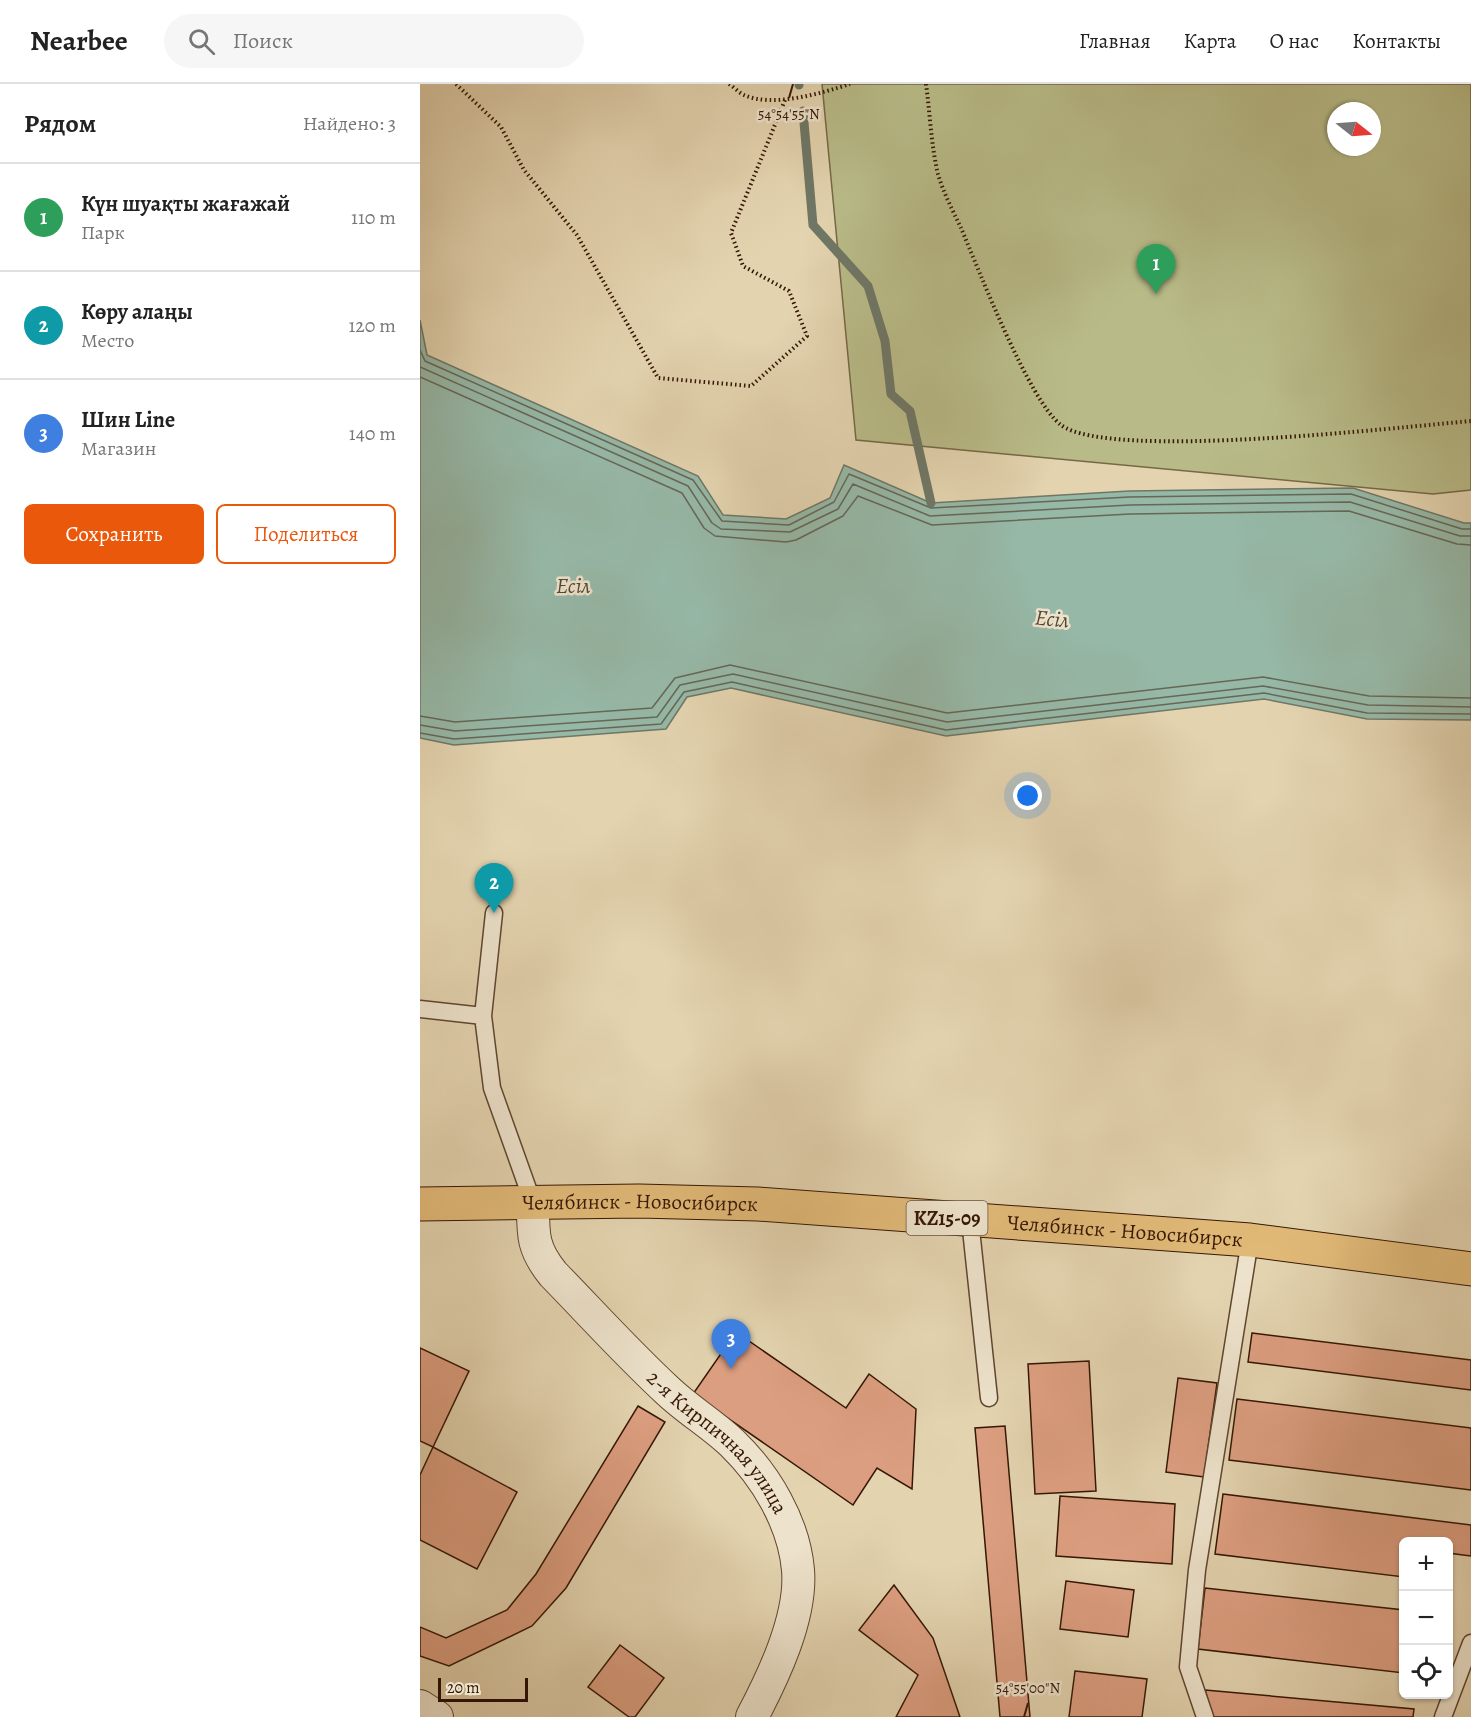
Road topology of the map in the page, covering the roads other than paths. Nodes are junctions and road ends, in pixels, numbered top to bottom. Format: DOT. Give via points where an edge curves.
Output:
graph roads {
  1 [pos="494,913"];
  2 [pos="420,1010"];
  3 [pos="483,1016"];
  4 [pos="533,1203"];
  5 [pos="420,1204"];
  6 [pos="970,1220"];
  7 [pos="1250,1240"];
  8 [pos="1471,1269"];
  9 [pos="989,1398"];
  10 [pos="1471,1643"];
  11 [pos="420,1706"];
  12 [pos="437,1717"];
  13 [pos="752,1717"];
  14 [pos="1205,1717"];
  15 [pos="1443,1717"];
  1 -- 3 [label="lane"];
  2 -- 3 [label="lane"];
  3 -- 4 [label="lane" via="492,1088"];
  4 -- 5 [label="highway, Челябинск - Новосибирск / KZ15-09"];
  4 -- 6 [label="highway, Челябинск - Новосибирск / KZ15-09" via="758,1204"];
  4 -- 13 [label="street, 2-я Кирпичная улица" via="533,1238 539,1257 669,1392 732,1443 759,1473 786,1520 798,1571 793,1617 775,1673"];
  6 -- 7 [label="highway, Челябинск - Новосибирск / KZ15-09"];
  6 -- 9 [label="lane"];
  7 -- 8 [label="highway, Челябинск - Новосибирск / KZ15-09"];
  7 -- 14 [label="lane" via="1196,1580 1188,1667"];
  10 -- 15 [label="lane"];
  11 -- 12 [label="street"];
}
